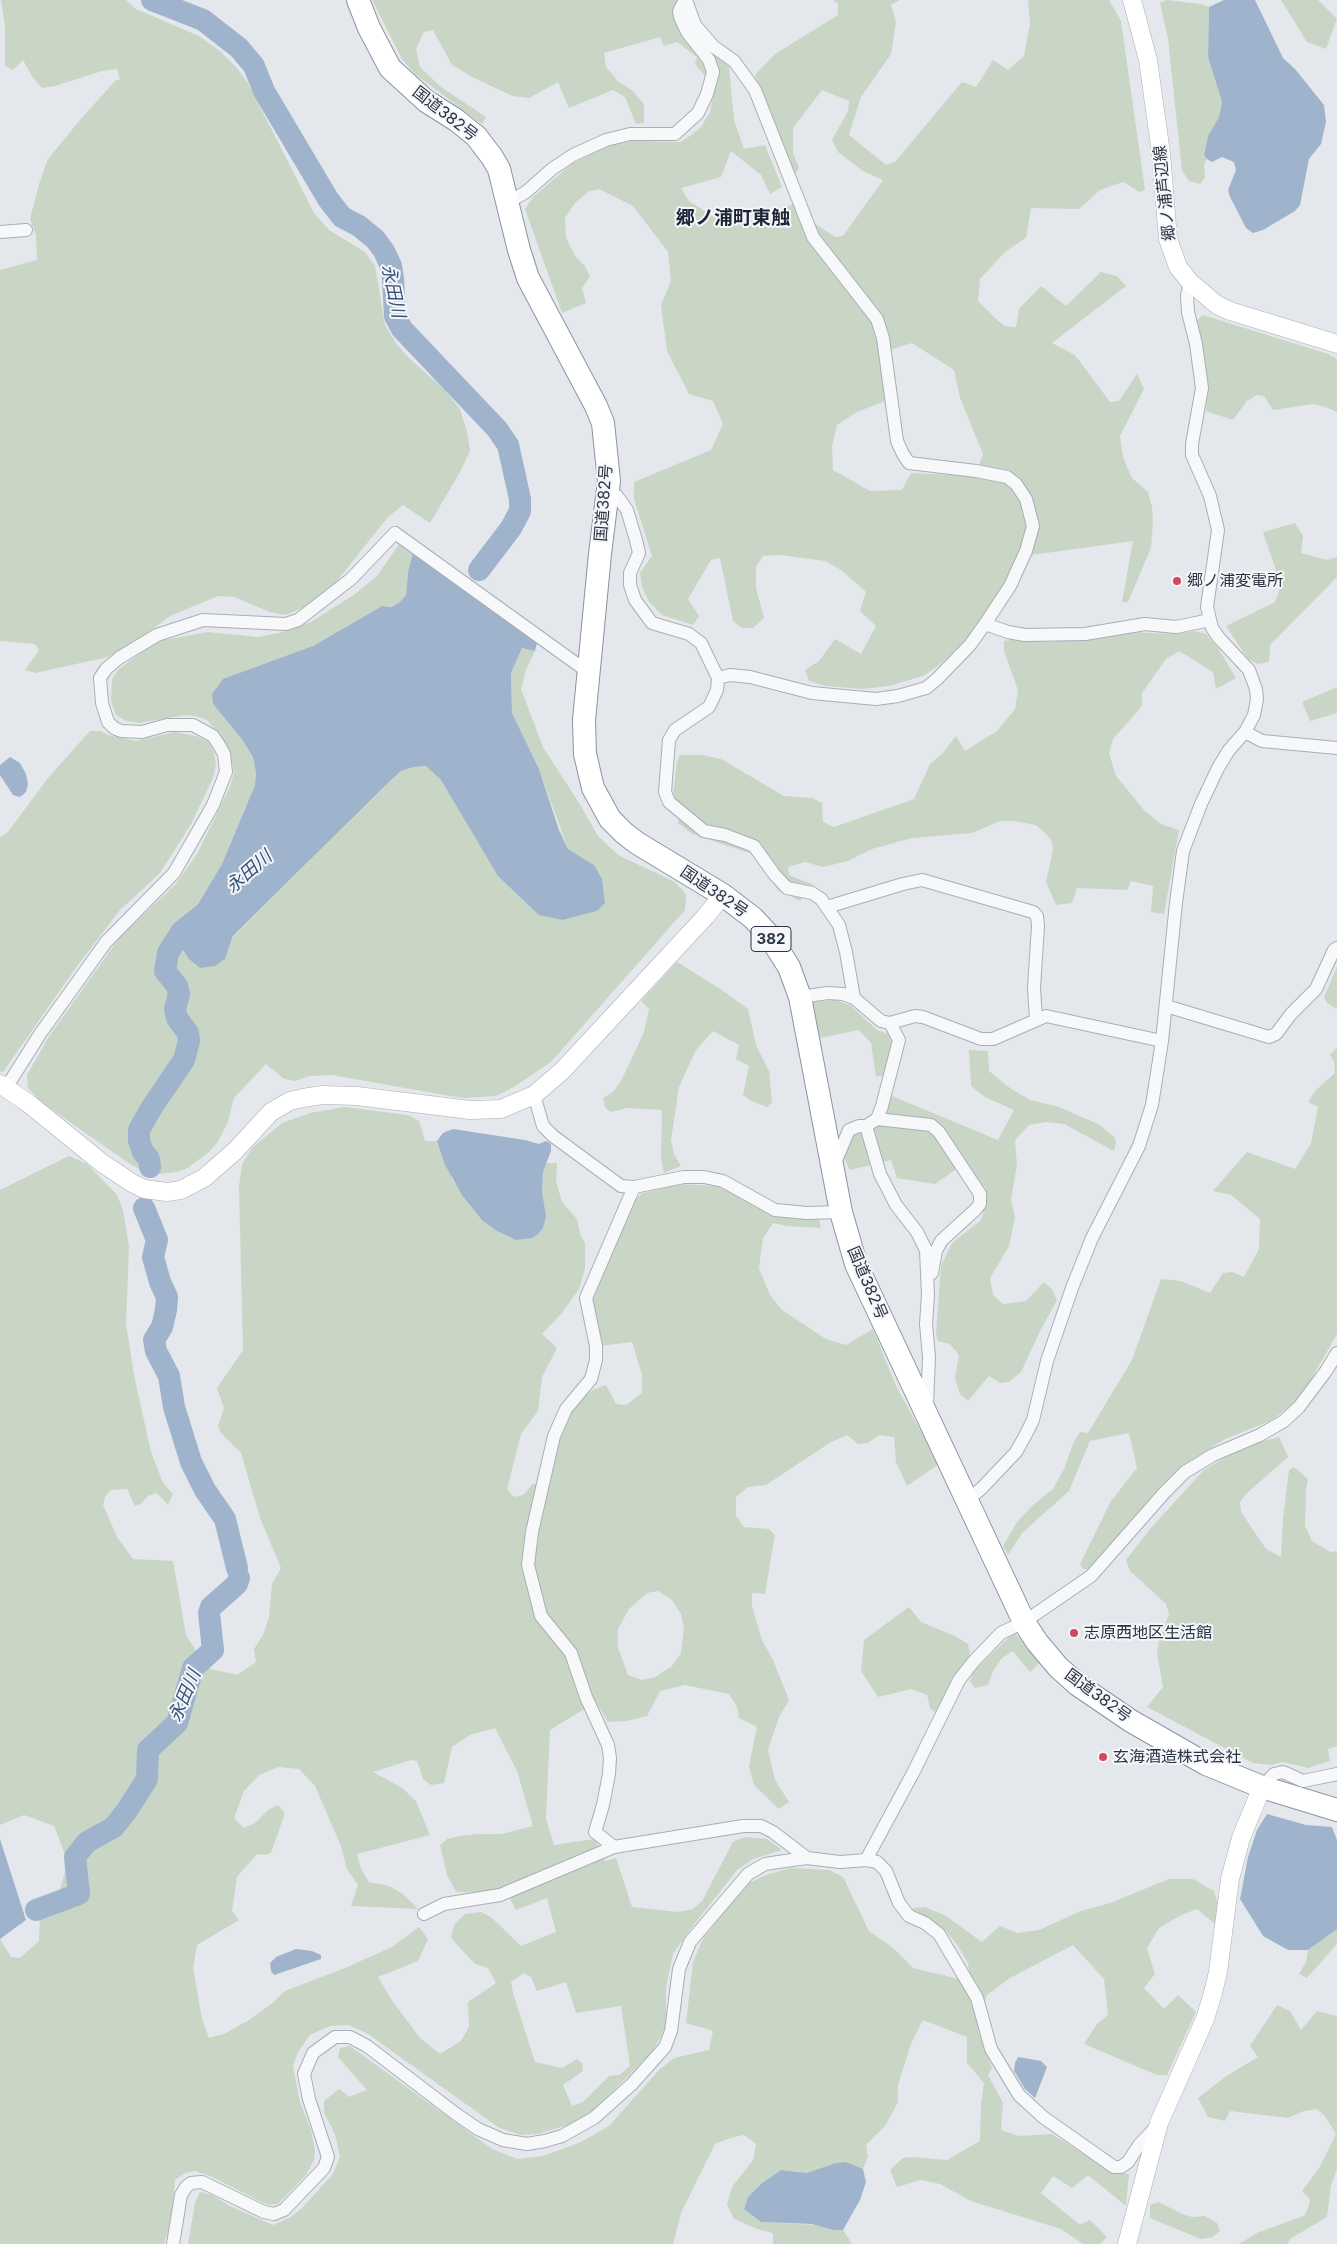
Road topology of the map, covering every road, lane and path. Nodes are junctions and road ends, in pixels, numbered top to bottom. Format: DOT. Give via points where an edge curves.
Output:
graph roads {
  1 [pos="358,0"];
  2 [pos="686,0"];
  3 [pos="1132,0"];
  4 [pos="508,203"];
  5 [pos="26,230"];
  6 [pos="0,232"];
  7 [pos="1190,282"];
  8 [pos="1337,344"];
  9 [pos="608,490"];
  10 [pos="1210,620"];
  11 [pos="985,624"];
  12 [pos="588,672"];
  13 [pos="718,678"];
  14 [pos="1245,732"];
  15 [pos="1337,748"];
  16 [pos="723,896"];
  17 [pos="827,907"];
  18 [pos="1337,948"];
  19 [pos="800,997"];
  20 [pos="854,998"];
  21 [pos="1166,1006"];
  22 [pos="1036,1019"];
  23 [pos="890,1023"];
  24 [pos="1162,1041"];
  25 [pos="3,1086"];
  26 [pos="534,1095"];
  27 [pos="871,1122"];
  28 [pos="834,1167"];
  29 [pos="634,1188"];
  30 [pos="840,1212"];
  31 [pos="928,1295"];
  32 [pos="1337,1353"];
  33 [pos="926,1413"];
  34 [pos="967,1500"];
  35 [pos="1024,1622"];
  36 [pos="1337,1774"];
  37 [pos="1262,1786"];
  38 [pos="1337,1810"];
  39 [pos="614,1847"];
  40 [pos="807,1858"];
  41 [pos="866,1860"];
  42 [pos="424,1914"];
  43 [pos="1159,2123"];
  44 [pos="173,2244"];
  45 [pos="1127,2244"];
  1 -- 4 [label="highway, 国道382号 / 382" via="390,68 426,100 476,136 499,169"];
  2 -- 4 [label="street" via="680,6 680,17 687,32 709,60 713,72 698,113 675,134 630,134 606,140 572,155"];
  2 -- 11 [label="street" via="699,31 734,61 755,90 813,237 877,319 883,338 897,441 909,463 1007,476 1026,500 1033,526 1026,551 1010,586"];
  3 -- 7 [label="street, 郷ノ浦芦辺線" via="1148,60 1162,153 1168,239 1178,267"];
  4 -- 9 [label="highway, 国道382号 / 382" via="528,278 603,423"];
  5 -- 6 [label="street"];
  7 -- 8 [label="street, 郷ノ浦芦辺線" via="1217,305 1230,311"];
  7 -- 10 [label="street" via="1188,312 1202,388 1192,455 1210,496 1218,530 1207,607"];
  9 -- 12 [label="highway, 国道382号 / 382"];
  9 -- 13 [label="street" via="627,510 636,540 638,553 630,573 635,600 652,623 689,634 701,643"];
  10 -- 11 [label="street" via="1176,627 1144,624 1085,634 1035,635 1008,632"];
  10 -- 14 [label="street" via="1219,638 1249,670 1254,680 1257,699 1254,715"];
  11 -- 13 [label="street" via="937,680 926,688 898,696 876,699 836,696 750,677 730,675"];
  12 -- 16 [label="highway, 国道382号 / 382" via="585,754 599,802 610,819 636,843"];
  12 -- 25 [label="street" via="395,533 351,579 298,620 286,624 203,620 157,636 119,658 100,678 102,703 108,722 121,731 142,732 167,725 194,725 216,741 224,754 226,772 213,805 174,873 106,942"];
  13 -- 17 [label="street" via="718,690 710,707 675,730 669,740 665,792 669,802 704,831 754,846 787,888 812,892"];
  14 -- 15 [label="street" via="1262,741"];
  14 -- 21 [label="street" via="1218,768 1186,844 1176,903"];
  16 -- 19 [label="highway, 国道382号 / 382" via="753,918 768,934 789,967"];
  16 -- 26 [label="street" via="562,1071"];
  17 -- 20 [label="street" via="839,925"];
  17 -- 22 [label="street" via="922,880 1033,912 1038,926 1034,988"];
  18 -- 21 [label="street" via="1316,989 1276,1034 1269,1036"];
  19 -- 20 [label="street" via="828,993"];
  19 -- 28 [label="highway, 国道382号 / 382"];
  20 -- 23 [label="street" via="881,1021"];
  21 -- 24 [label="street"];
  22 -- 23 [label="street" via="993,1039 968,1035 923,1017"];
  22 -- 24 [label="street" via="1046,1016"];
  23 -- 27 [label="street" via="899,1040 882,1106"];
  24 -- 34 [label="street" via="1152,1105 1139,1146 1092,1238 1072,1288 1047,1361 1033,1420 1016,1452"];
  25 -- 26 [label="street" via="132,1184 167,1192 181,1190 204,1178 271,1112 290,1101 322,1095 357,1096 486,1110 501,1109"];
  26 -- 29 [label="street" via="543,1126 553,1136 621,1186"];
  27 -- 28 [label="street" via="849,1130"];
  27 -- 31 [label="street" via="880,1174 926,1250"];
  27 -- 31 [label="street" via="931,1125 980,1194 980,1204 941,1241 936,1251"];
  28 -- 30 [label="highway, 国道382号 / 382"];
  29 -- 30 [label="street" via="704,1176 723,1181 774,1210"];
  29 -- 39 [label="street" via="586,1298 596,1360 591,1379 566,1409 554,1436 532,1532 528,1565 541,1616 571,1653 586,1697 608,1745 609,1774 595,1832"];
  30 -- 33 [label="highway, 国道382号 / 382" via="856,1264"];
  31 -- 33 [label="street"];
  32 -- 35 [label="street" via="1284,1421 1185,1472 1091,1576"];
  33 -- 34 [label="highway, 国道382号 / 382"];
  34 -- 35 [label="highway, 国道382号 / 382"];
  35 -- 37 [label="highway, 国道382号 / 382" via="1058,1667 1104,1703 1206,1764"];
  35 -- 41 [label="street" via="1001,1633 959,1680"];
  36 -- 37 [label="street" via="1303,1781 1283,1772 1274,1774"];
  37 -- 38 [label="highway, 国道382号 / 382"];
  37 -- 43 [label="street" via="1241,1838 1230,1879 1218,1972 1205,2019"];
  39 -- 40 [label="street" via="743,1826 761,1826"];
  39 -- 42 [label="street" via="500,1895 444,1904"];
  40 -- 41 [label="street" via="840,1862"];
  40 -- 44 [label="street" via="766,1864 748,1874 709,1918 690,1942 678,1969 671,2031 665,2047 632,2084 594,2118 562,2136 527,2144 503,2140 456,2114 367,2046 350,2037 335,2037 313,2053 304,2074 328,2157 324,2168 284,2210 274,2214 202,2182 192,2183 181,2195"];
  41 -- 43 [label="street" via="877,1862 886,1871 899,1903 909,1916 939,1934 977,1998 991,2049 1019,2095 1043,2117 1114,2167 1128,2162"];
  43 -- 45 [label="street"];
}
